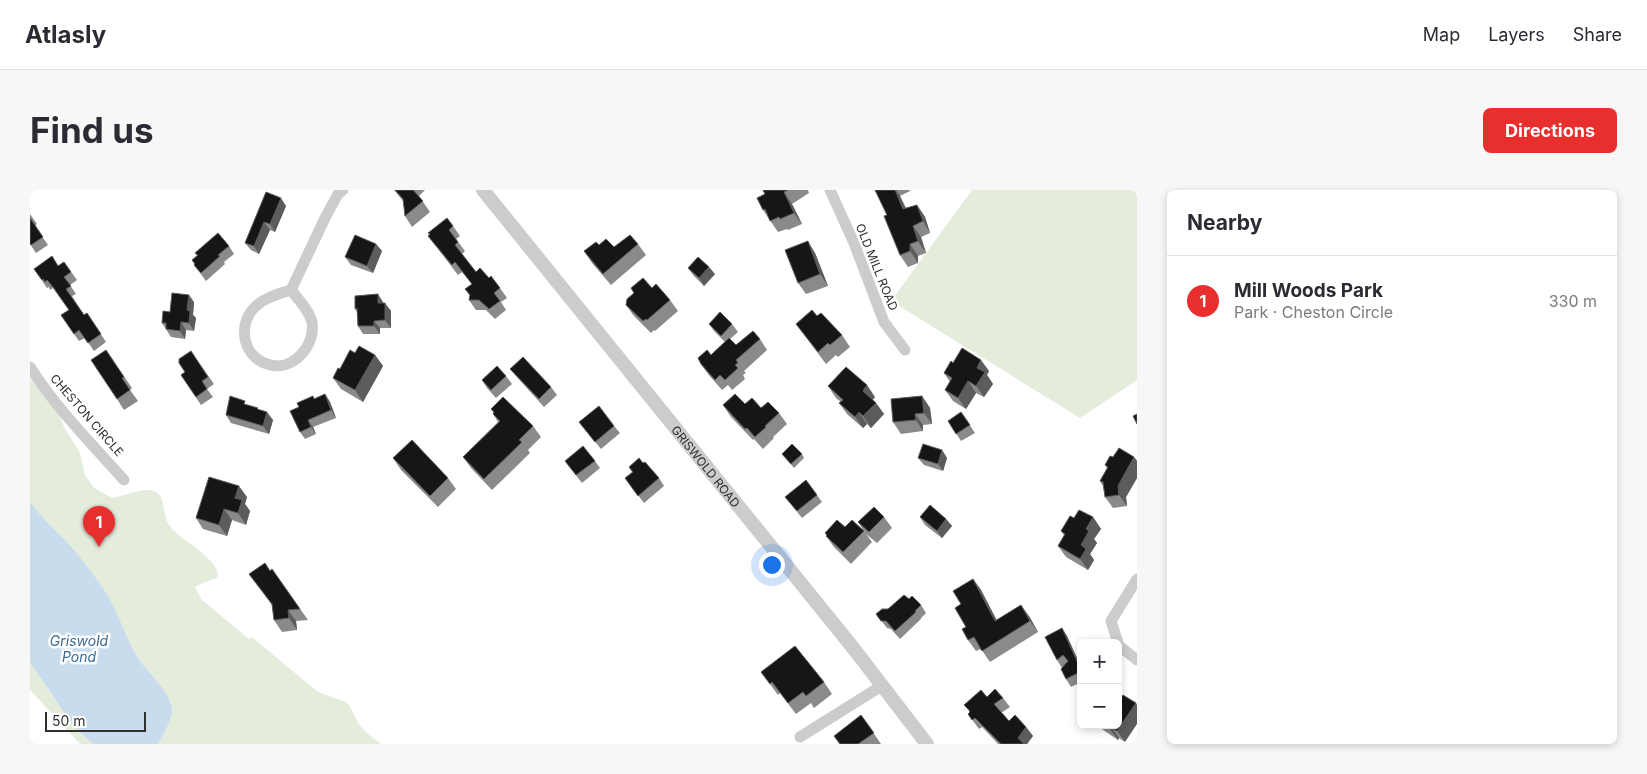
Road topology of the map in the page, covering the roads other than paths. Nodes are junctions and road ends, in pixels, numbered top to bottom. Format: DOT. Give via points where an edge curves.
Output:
graph roads {
  1 [pos="343,190"];
  2 [pos="483,190"];
  3 [pos="830,190"];
  4 [pos="291,290"];
  5 [pos="905,350"];
  6 [pos="30,367"];
  7 [pos="124,480"];
  8 [pos="1137,579"];
  9 [pos="1116,639"];
  10 [pos="1122,647"];
  11 [pos="1137,660"];
  12 [pos="883,685"];
  13 [pos="800,737"];
  14 [pos="927,744"];
  1 -- 4 [label="street" via="325,218"];
  2 -- 12 [label="street, GRISWOLD ROAD"];
  3 -- 5 [label="street, OLD MILL ROAD" via="884,322"];
  4 -- 4 [label="street" via="312,321 312,337 296,360 283,365 268,364 254,356 245,343 248,315 257,305"];
  6 -- 7 [label="street, CHESTON CIRCLE"];
  8 -- 9 [label="street" via="1111,621"];
  10 -- 11 [label="street"];
  12 -- 13 [label="street"];
  12 -- 14 [label="street, GRISWOLD ROAD"];
}
